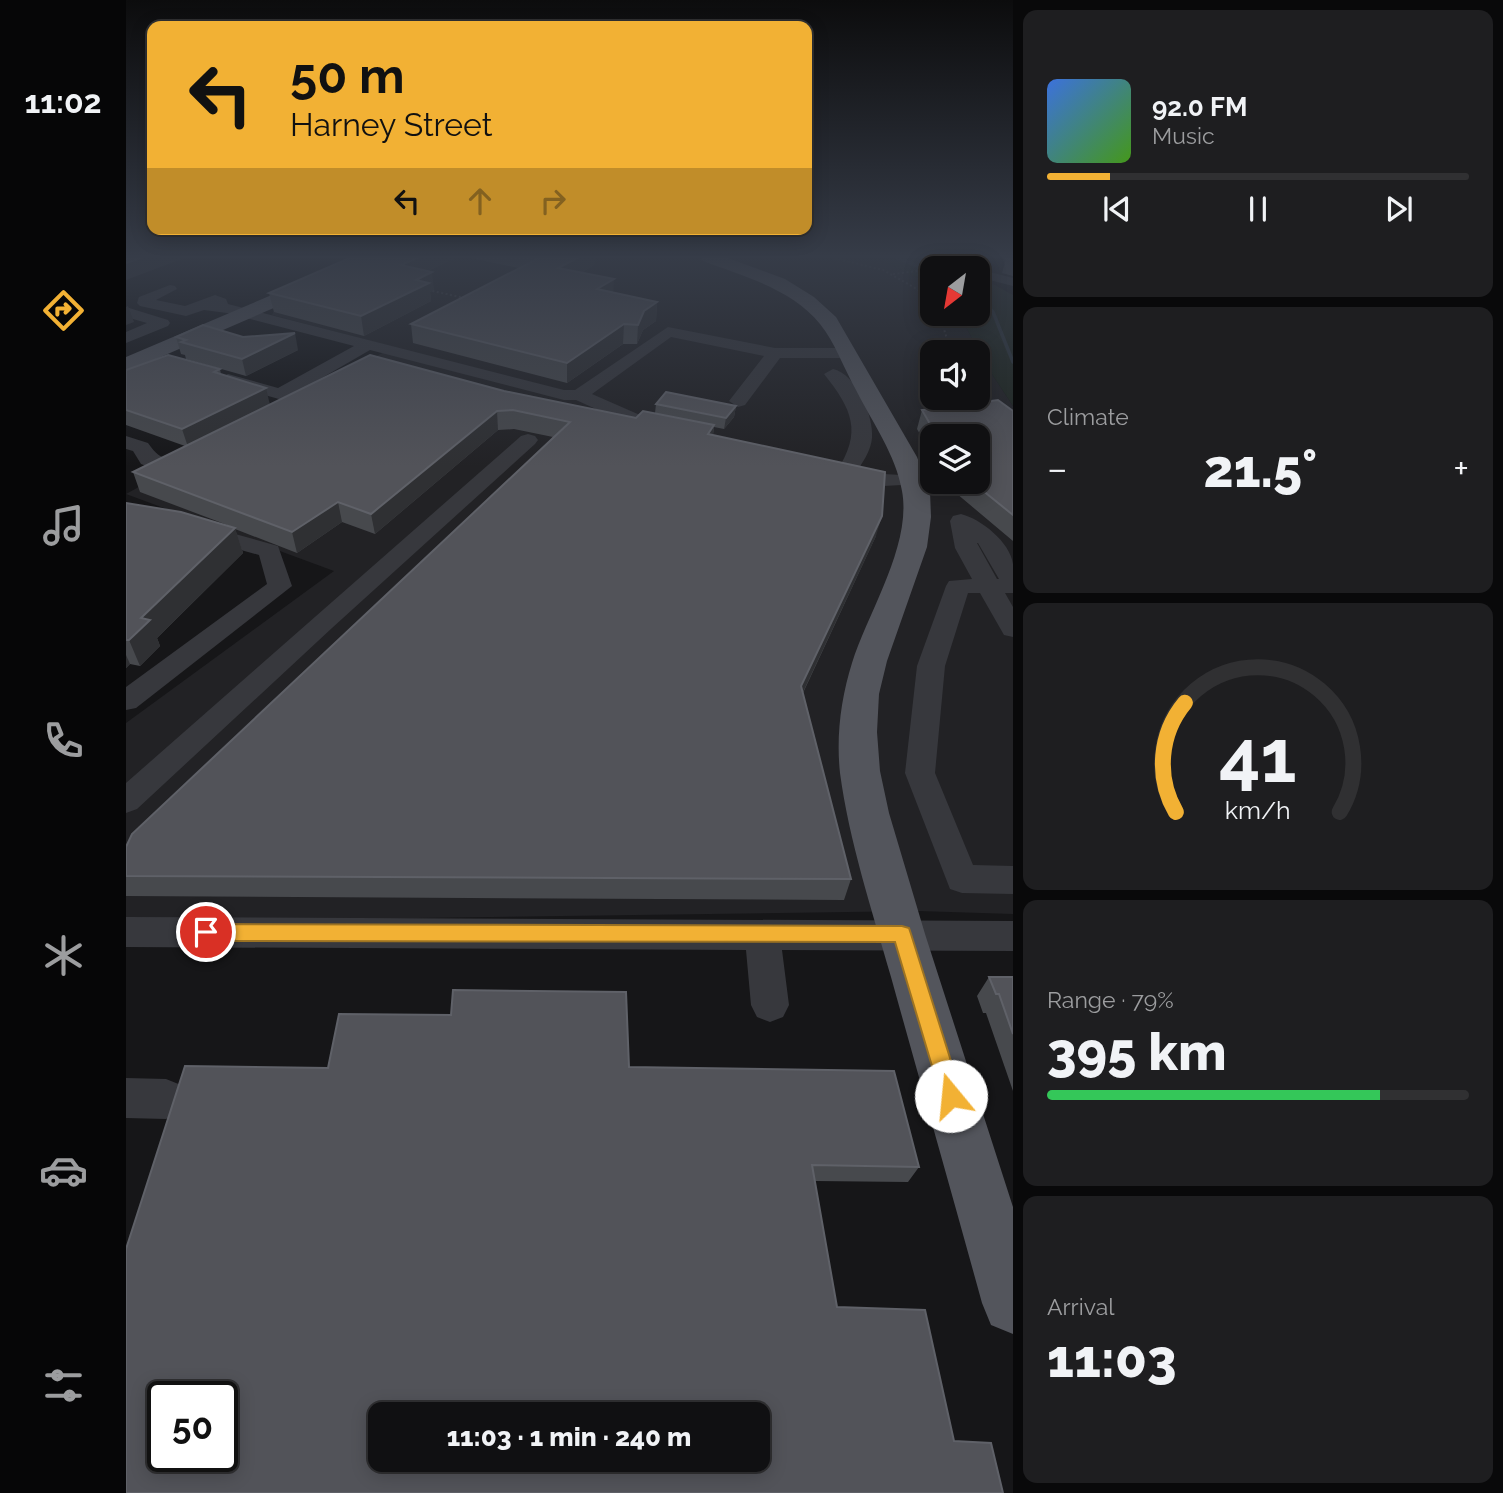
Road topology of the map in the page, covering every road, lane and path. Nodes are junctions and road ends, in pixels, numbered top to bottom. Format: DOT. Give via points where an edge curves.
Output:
graph roads {
  1 [pos="156,327"];
  2 [pos="172,327"];
  3 [pos="298,327"];
  4 [pos="833,327"];
  5 [pos="135,341"];
  6 [pos="367,345"];
  7 [pos="394,352"];
  8 [pos="775,353"];
  9 [pos="848,353"];
  10 [pos="346,358"];
  11 [pos="126,365"];
  12 [pos="206,373"];
  13 [pos="834,374"];
  14 [pos="126,382"];
  15 [pos="256,387"];
  16 [pos="579,395"];
  17 [pos="738,401"];
  18 [pos="274,414"];
  19 [pos="686,430"];
  20 [pos="528,440"];
  21 [pos="126,442"];
  22 [pos="202,451"];
  23 [pos="828,460"];
  24 [pos="849,469"];
  25 [pos="912,480"];
  26 [pos="177,524"];
  27 [pos="1005,584"];
  28 [pos="1013,629"];
  29 [pos="126,701"];
  30 [pos="126,801"];
  31 [pos="1013,880"];
  32 [pos="126,932"];
  33 [pos="762,934"];
  34 [pos="902,934"];
  35 [pos="1013,936"];
  36 [pos="770,1005"];
  37 [pos="126,1098"];
  38 [pos="166,1099"];
  39 [pos="1013,1303"];
  1 -- 5 [label="street"];
  2 -- 5 [label="main road"];
  3 -- 6 [label="street"];
  4 -- 9 [label="main road"];
  5 -- 11 [label="main road"];
  5 -- 14 [label="street" via="171,363"];
  6 -- 7 [label="street"];
  6 -- 10 [label="street"];
  7 -- 16 [label="street"];
  7 -- 18 [label="street"];
  8 -- 9 [label="street"];
  8 -- 16 [label="street" via="668,332"];
  8 -- 17 [label="street"];
  9 -- 25 [label="main road"];
  10 -- 15 [label="street" via="314,357"];
  10 -- 15 [label="street" via="283,395"];
  12 -- 15 [label="street"];
  13 -- 24 [label="street" via="862,418 860,449"];
  16 -- 19 [label="street" via="634,419"];
  20 -- 30 [label="street"];
  21 -- 22 [label="street" via="141,447 148,460 164,466"];
  23 -- 24 [label="street"];
  24 -- 25 [label="street" via="884,480"];
  25 -- 34 [label="main road" via="917,504 915,531 866,676 858,732 868,813"];
  26 -- 29 [label="street" via="270,551 280,586"];
  27 -- 28 [label="street"];
  27 -- 31 [label="street" via="958,586 932,666 920,773 962,878"];
  32 -- 33 [label="street"];
  33 -- 34 [label="street"];
  33 -- 36 [label="street"];
  34 -- 35 [label="street"];
  34 -- 39 [label="main road"];
  37 -- 38 [label="street"];
}
